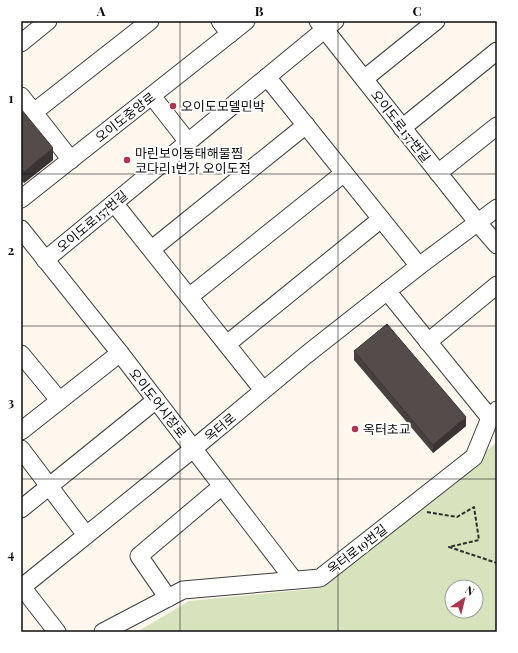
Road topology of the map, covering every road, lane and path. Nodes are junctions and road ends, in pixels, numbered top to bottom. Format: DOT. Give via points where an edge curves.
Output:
graph roads {
  1 [pos="48,21"];
  2 [pos="150,21"];
  3 [pos="246,21"];
  4 [pos="436,21"];
  5 [pos="326,24"];
  6 [pos="225,27"];
  7 [pos="21,43"];
  8 [pos="497,51"];
  9 [pos="267,77"];
  10 [pos="364,79"];
  11 [pos="21,96"];
  12 [pos="152,96"];
  13 [pos="34,112"];
  14 [pos="306,125"];
  15 [pos="497,126"];
  16 [pos="402,128"];
  17 [pos="188,142"];
  18 [pos="71,160"];
  19 [pos="344,172"];
  20 [pos="438,173"];
  21 [pos="21,200"];
  22 [pos="114,203"];
  23 [pos="497,208"];
  24 [pos="381,219"];
  25 [pos="478,223"];
  26 [pos="21,229"];
  27 [pos="497,245"];
  28 [pos="152,249"];
  29 [pos="45,260"];
  30 [pos="419,266"];
  31 [pos="497,285"];
  32 [pos="387,291"];
  33 [pos="189,297"];
  34 [pos="428,342"];
  35 [pos="226,344"];
  36 [pos="120,353"];
  37 [pos="21,354"];
  38 [pos="263,390"];
  39 [pos="58,400"];
  40 [pos="156,400"];
  41 [pos="493,414"];
  42 [pos="21,431"];
  43 [pos="21,449"];
  44 [pos="193,449"];
  45 [pos="49,486"];
  46 [pos="222,486"];
  47 [pos="415,504"];
  48 [pos="21,509"];
  49 [pos="86,535"];
  50 [pos="497,563"];
  51 [pos="294,580"];
  52 [pos="21,588"];
  53 [pos="168,598"];
  54 [pos="57,632"];
  55 [pos="104,632"];
  1 -- 7 [label="street"];
  2 -- 13 [label="street"];
  3 -- 6 [label="street, 오이도중앙로"];
  4 -- 10 [label="street"];
  5 -- 9 [label="street, 오이도로157번길"];
  5 -- 10 [label="street, 오이도로157번길"];
  6 -- 12 [label="street, 오이도중앙로"];
  8 -- 16 [label="street"];
  9 -- 14 [label="street"];
  9 -- 17 [label="street, 오이도로157번길"];
  10 -- 16 [label="street, 오이도로157번길"];
  11 -- 13 [label="street"];
  12 -- 17 [label="street"];
  12 -- 18 [label="street, 오이도중앙로"];
  13 -- 18 [label="street"];
  14 -- 19 [label="street"];
  14 -- 28 [label="street"];
  15 -- 20 [label="street"];
  16 -- 20 [label="street, 오이도로157번길"];
  17 -- 22 [label="street, 오이도로157번길"];
  18 -- 21 [label="street, 오이도중앙로"];
  19 -- 24 [label="street"];
  19 -- 33 [label="street"];
  20 -- 25 [label="street, 오이도로157번길"];
  22 -- 28 [label="street"];
  22 -- 29 [label="street, 오이도로157번길"];
  23 -- 25 [label="street, 옥터로"];
  24 -- 30 [label="street"];
  24 -- 35 [label="street"];
  25 -- 27 [label="street"];
  25 -- 30 [label="street, 옥터로"];
  26 -- 29 [label="street, 오이도어시장로"];
  28 -- 33 [label="street"];
  29 -- 36 [label="street, 오이도어시장로"];
  30 -- 32 [label="street, 옥터로"];
  31 -- 34 [label="street"];
  32 -- 34 [label="street"];
  32 -- 38 [label="street, 옥터로"];
  33 -- 35 [label="street"];
  34 -- 41 [label="street"];
  35 -- 38 [label="street"];
  36 -- 39 [label="street"];
  36 -- 40 [label="street, 오이도어시장로"];
  37 -- 39 [label="street"];
  38 -- 44 [label="street, 옥터로"];
  39 -- 42 [label="street"];
  40 -- 44 [label="street, 오이도어시장로"];
  40 -- 45 [label="street"];
  41 -- 47 [label="street, 옥터로19번길" via="474,457"];
  43 -- 45 [label="street"];
  44 -- 46 [label="street, 오이도어시장로"];
  44 -- 49 [label="street, 옥터로"];
  45 -- 48 [label="street"];
  45 -- 49 [label="street"];
  46 -- 51 [label="street, 오이도어시장로"];
  46 -- 53 [label="street" via="139,556"];
  47 -- 50 [label="path" via="426,512 457,517 474,507 478,540 449,547"];
  47 -- 51 [label="street, 옥터로19번길" via="320,578"];
  49 -- 52 [label="street, 옥터로"];
  51 -- 53 [label="street, 옥터로19번길" via="183,590"];
  52 -- 54 [label="street"];
  53 -- 55 [label="street, 옥터로19번길"];
}
